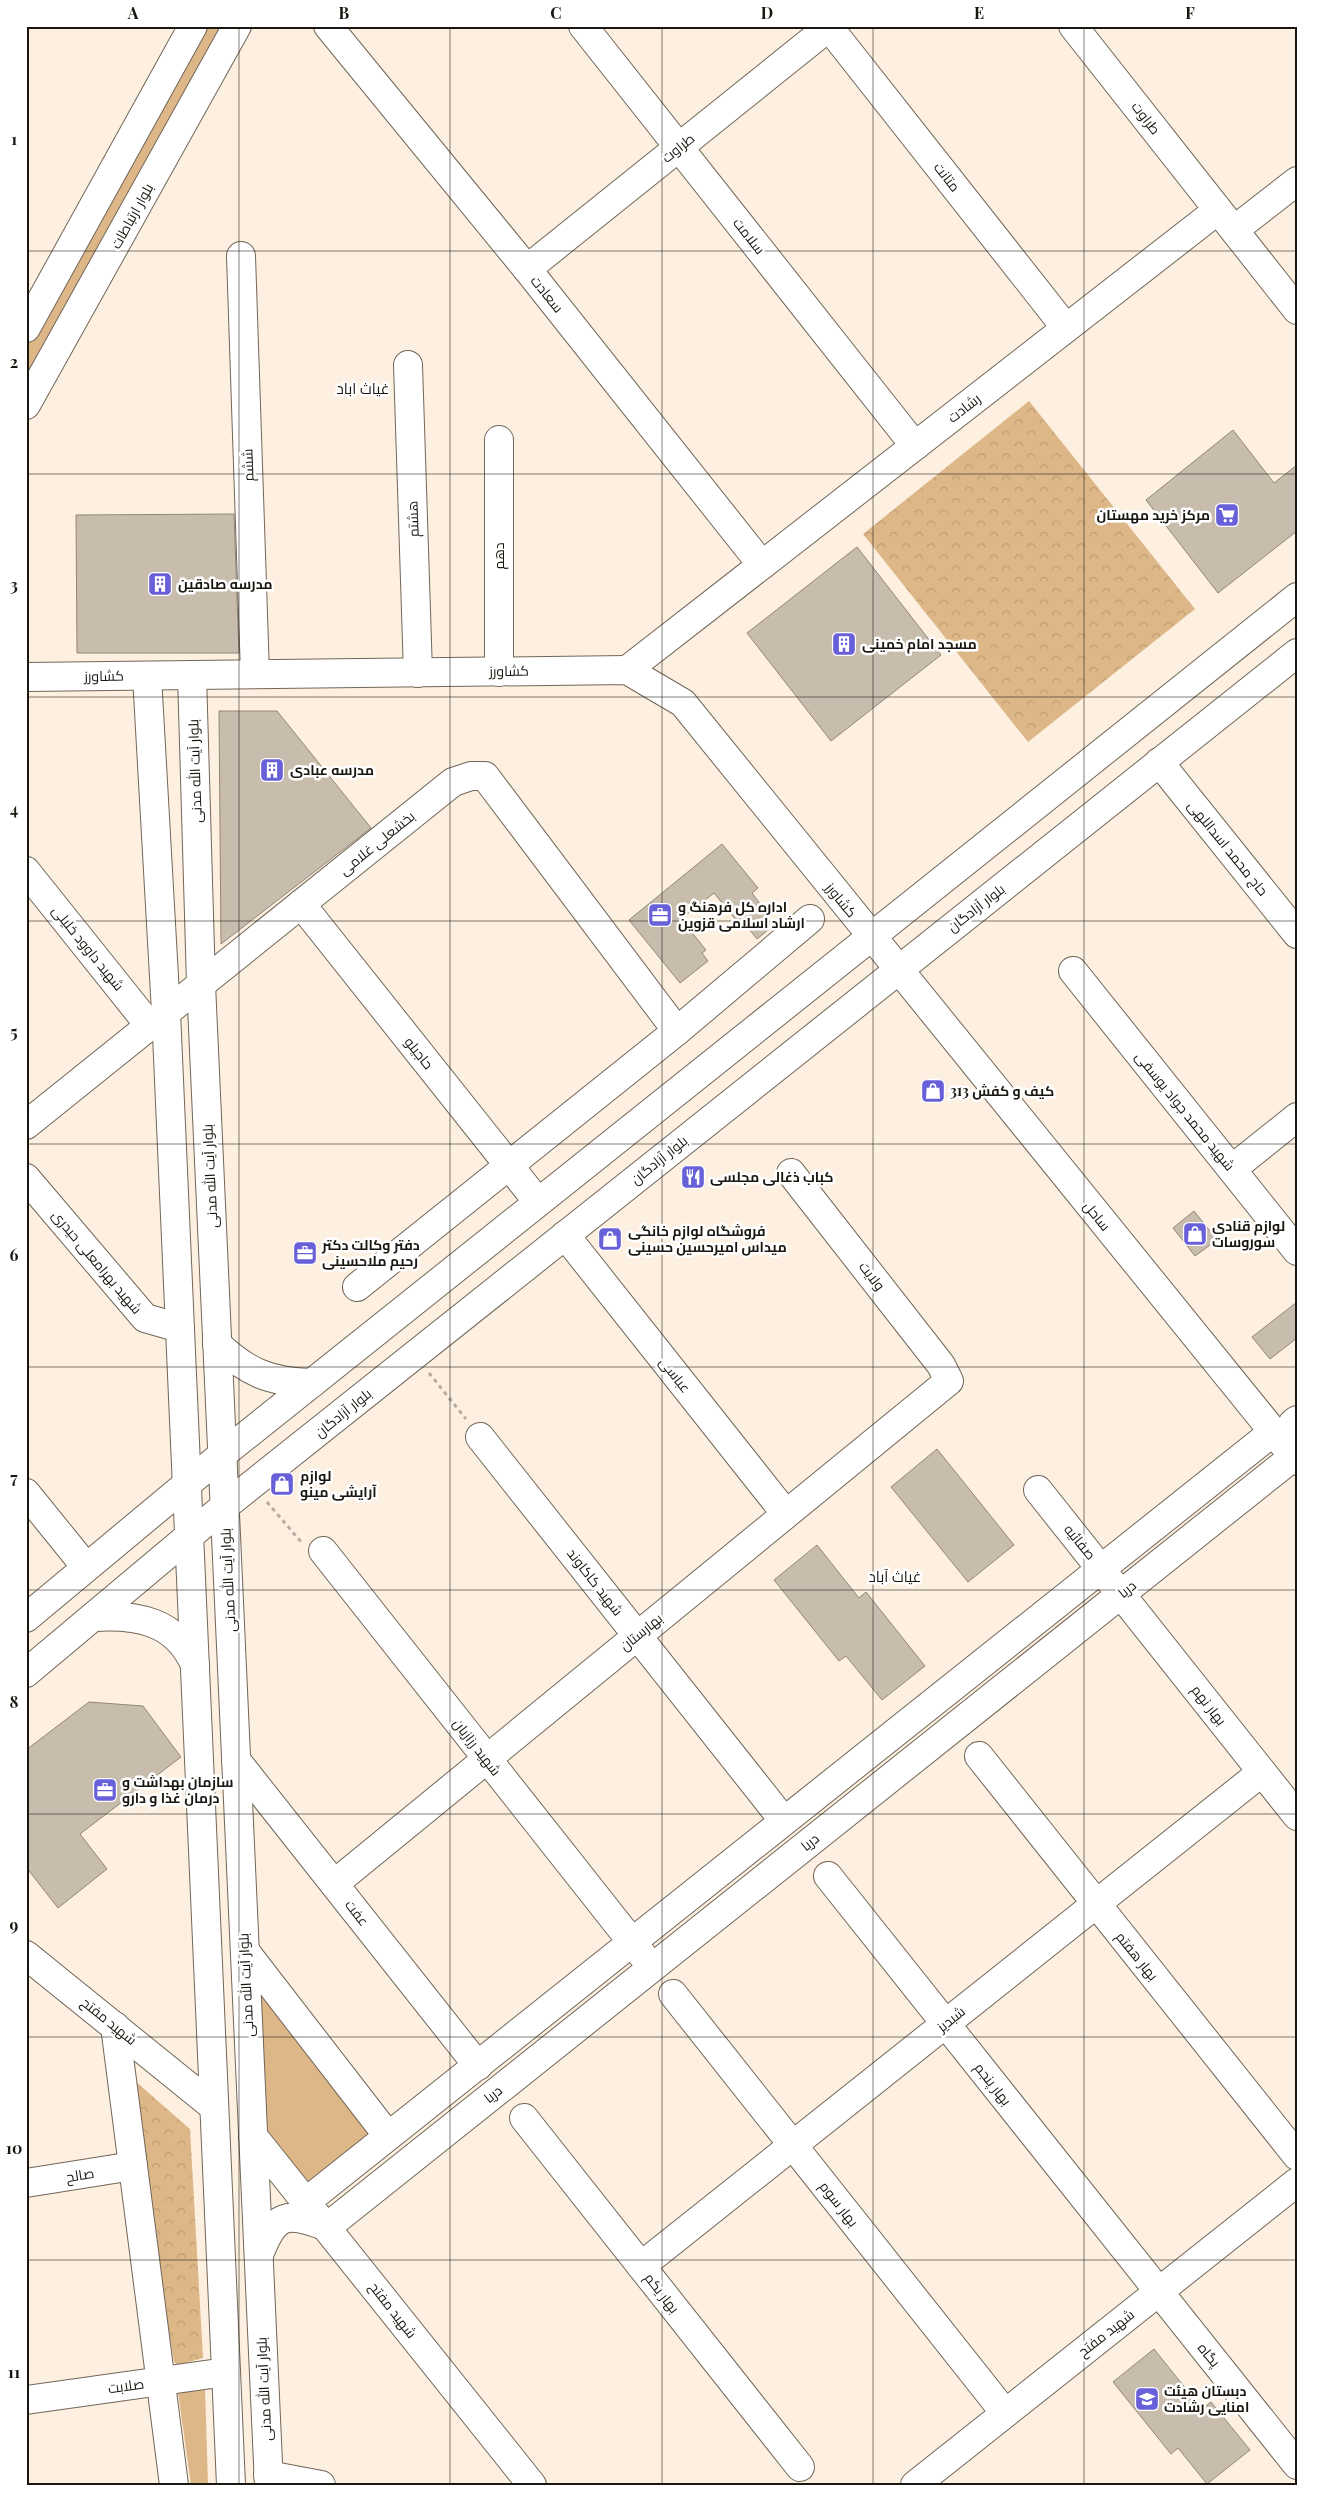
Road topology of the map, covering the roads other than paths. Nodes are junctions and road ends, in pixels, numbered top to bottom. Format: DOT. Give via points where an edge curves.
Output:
graph roads {
  1 [pos="193,26"];
  2 [pos="237,26"];
  3 [pos="328,26"];
  4 [pos="583,26"];
  5 [pos="1073,26"];
  6 [pos="829,27"];
  7 [pos="678,148"];
  8 [pos="1297,181"];
  9 [pos="1226,220"];
  10 [pos="242,256"];
  11 [pos="527,269"];
  12 [pos="33,298"];
  13 [pos="1297,310"];
  14 [pos="26,328"];
  15 [pos="1066,328"];
  16 [pos="408,365"];
  17 [pos="26,405"];
  18 [pos="499,440"];
  19 [pos="915,446"];
  20 [pos="762,565"];
  21 [pos="1297,597"];
  22 [pos="1297,653"];
  23 [pos="627,670"];
  24 [pos="500,672"];
  25 [pos="418,673"];
  26 [pos="255,674"];
  27 [pos="192,675"];
  28 [pos="147,676"];
  29 [pos="26,677"];
  30 [pos="1159,762"];
  31 [pos="26,871"];
  32 [pos="301,904"];
  33 [pos="810,919"];
  34 [pos="1297,934"];
  35 [pos="871,937"];
  36 [pos="897,970"];
  37 [pos="1073,971"];
  38 [pos="201,984"];
  39 [pos="158,1019"];
  40 [pos="677,1031"];
  41 [pos="1297,1117"];
  42 [pos="26,1125"];
  43 [pos="509,1165"];
  44 [pos="1232,1169"];
  45 [pos="791,1173"];
  46 [pos="26,1178"];
  47 [pos="538,1202"];
  48 [pos="565,1235"];
  49 [pos="1297,1251"];
  50 [pos="357,1287"];
  51 [pos="180,1328"];
  52 [pos="218,1344"];
  53 [pos="949,1381"];
  54 [pos="312,1383"];
  55 [pos="1288,1425"];
  56 [pos="480,1437"];
  57 [pos="223,1454"];
  58 [pos="1295,1459"];
  59 [pos="187,1482"];
  60 [pos="1038,1490"];
  61 [pos="26,1493"];
  62 [pos="225,1506"];
  63 [pos="786,1514"];
  64 [pos="189,1535"];
  65 [pos="323,1551"];
  66 [pos="86,1567"];
  67 [pos="1101,1569"];
  68 [pos="1121,1594"];
  69 [pos="93,1617"];
  70 [pos="26,1618"];
  71 [pos="637,1636"];
  72 [pos="195,1665"];
  73 [pos="26,1673"];
  74 [pos="935,1701"];
  75 [pos="955,1726"];
  76 [pos="979,1756"];
  77 [pos="487,1759"];
  78 [pos="236,1760"];
  79 [pos="1262,1772"];
  80 [pos="1297,1816"];
  81 [pos="784,1821"];
  82 [pos="828,1876"];
  83 [pos="334,1884"];
  84 [pos="1096,1904"];
  85 [pos="632,1942"];
  86 [pos="245,1952"];
  87 [pos="26,1955"];
  88 [pos="652,1968"];
  89 [pos="673,1994"];
  90 [pos="946,2023"];
  91 [pos="115,2026"];
  92 [pos="478,2066"];
  93 [pos="214,2107"];
  94 [pos="524,2118"];
  95 [pos="253,2136"];
  96 [pos="388,2136"];
  97 [pos="793,2145"];
  98 [pos="1297,2156"];
  99 [pos="133,2166"];
  100 [pos="1297,2182"];
  101 [pos="26,2183"];
  102 [pos="307,2201"];
  103 [pos="327,2227"];
  104 [pos="641,2266"];
  105 [pos="259,2268"];
  106 [pos="222,2280"];
  107 [pos="1158,2292"];
  108 [pos="226,2372"];
  109 [pos="161,2381"];
  110 [pos="26,2400"];
  111 [pos="1005,2414"];
  112 [pos="1297,2465"];
  113 [pos="800,2467"];
  114 [pos="269,2480"];
  115 [pos="174,2485"];
  116 [pos="231,2485"];
  117 [pos="321,2485"];
  118 [pos="532,2485"];
  119 [pos="916,2485"];
  1 -- 12 [label="street"];
  2 -- 17 [label="street, بلوار ارتباطات"];
  3 -- 11 [label="street, سعادت"];
  4 -- 7 [label="street, سلامت"];
  5 -- 9 [label="street, طراوت"];
  6 -- 7 [label="street, طراوت"];
  6 -- 15 [label="street, متانت"];
  7 -- 11 [label="street, طراوت"];
  7 -- 19 [label="street, سلامت"];
  8 -- 9 [label="street, رشادت"];
  9 -- 13 [label="street, طراوت"];
  9 -- 15 [label="street, رشادت"];
  10 -- 26 [label="street, ششم"];
  11 -- 20 [label="street, سعادت"];
  12 -- 14 [label="street"];
  15 -- 19 [label="street, رشادت"];
  16 -- 25 [label="street, هشتم"];
  18 -- 24 [label="street, دهم"];
  19 -- 20 [label="street, رشادت"];
  20 -- 23 [label="street, رشادت"];
  21 -- 35 [label="street"];
  22 -- 30 [label="street, بلوار آزادگان"];
  23 -- 24 [label="street, کشاورز"];
  23 -- 35 [label="street, کشاورز" via="683,704"];
  24 -- 25 [label="street, کشاورز"];
  25 -- 26 [label="street, کشاورز"];
  26 -- 27 [label="street, کشاورز"];
  27 -- 28 [label="street, کشاورز"];
  27 -- 38 [label="street, بلوار آیت الله مدنی"];
  28 -- 29 [label="street, کشاورز"];
  28 -- 39 [label="street"];
  30 -- 34 [label="street, حاج محمد اسداللهی"];
  30 -- 36 [label="street, بلوار آزادگان"];
  31 -- 39 [label="street, شهید داوود خلیلی"];
  32 -- 38 [label="street, بخشعلی غلامی"];
  32 -- 40 [label="street, بخشعلی غلامی" via="453,782 471,776 485,776"];
  32 -- 43 [label="street, حاجیلو"];
  33 -- 40 [label="street"];
  35 -- 36 [label="street, کشاورز"];
  35 -- 47 [label="street"];
  36 -- 48 [label="street, بلوار آزادگان"];
  36 -- 55 [label="street, ساحل"];
  37 -- 44 [label="street, شهید محمد جواد یوسفی"];
  38 -- 39 [label="street, بخشعلی غلامی"];
  38 -- 52 [label="street, بلوار آیت الله مدنی"];
  39 -- 42 [label="street, بخشعلی غلامی"];
  39 -- 51 [label="street"];
  40 -- 43 [label="street"];
  41 -- 44 [label="street"];
  43 -- 47 [label="street, حاجیلو"];
  43 -- 50 [label="street"];
  44 -- 49 [label="street, شهید محمد جواد یوسفی"];
  45 -- 53 [label="street, ولایت" via="941,1365"];
  46 -- 51 [label="street, شهید بهرامعلی حیدری" via="144,1318"];
  47 -- 54 [label="street"];
  48 -- 62 [label="street, بلوار آزادگان"];
  48 -- 63 [label="street, عباسی"];
  51 -- 59 [label="street"];
  52 -- 54 [label="street" via="237,1362 260,1375 285,1382"];
  52 -- 57 [label="street, بلوار آیت الله مدنی"];
  53 -- 63 [label="street, بهارستان"];
  54 -- 57 [label="street"];
  55 -- 58 [label="street, ساحل"];
  55 -- 67 [label="street"];
  56 -- 71 [label="street, شهید کاکاوند"];
  57 -- 59 [label="street"];
  57 -- 62 [label="street, بلوار آیت الله مدنی"];
  58 -- 68 [label="street, دریا"];
  59 -- 64 [label="street"];
  59 -- 66 [label="street"];
  60 -- 67 [label="street, صفائیه"];
  61 -- 66 [label="street"];
  62 -- 64 [label="street, بلوار آزادگان"];
  62 -- 78 [label="street, بلوار آیت الله مدنی"];
  63 -- 71 [label="street, بهارستان"];
  64 -- 69 [label="street, بلوار آزادگان"];
  64 -- 72 [label="street"];
  65 -- 77 [label="street, شهید رزازیان"];
  66 -- 70 [label="street"];
  67 -- 68 [label="street, صفائیه"];
  67 -- 74 [label="street"];
  68 -- 75 [label="street, دریا"];
  68 -- 79 [label="street, بهار نهم"];
  69 -- 72 [label="street" via="135,1617 155,1624 188,1648"];
  69 -- 73 [label="street, بلوار آزادگان"];
  71 -- 77 [label="street, بهارستان"];
  71 -- 81 [label="street, شهید کاکاوند"];
  72 -- 93 [label="street"];
  74 -- 75 [label="street"];
  74 -- 81 [label="street"];
  75 -- 88 [label="street, دریا"];
  76 -- 84 [label="street, بهار هفتم"];
  77 -- 83 [label="street, بهارستان"];
  77 -- 85 [label="street, شهید رزازیان"];
  78 -- 83 [label="street, عفت"];
  78 -- 86 [label="street, بلوار آیت الله مدنی"];
  79 -- 80 [label="street, بهار نهم"];
  79 -- 84 [label="street, شبدیز"];
  81 -- 85 [label="street"];
  82 -- 90 [label="street, بهار پنجم"];
  83 -- 92 [label="street, عفت"];
  84 -- 90 [label="street, شبدیز"];
  84 -- 98 [label="street, بهار هفتم"];
  85 -- 88 [label="street, شهید رزازیان"];
  85 -- 92 [label="street"];
  86 -- 95 [label="street, بلوار آیت الله مدنی"];
  86 -- 96 [label="street"];
  87 -- 91 [label="street, شهید مفتح"];
  88 -- 103 [label="street, دریا"];
  89 -- 97 [label="street, بهار سوم"];
  90 -- 97 [label="street, شبدیز"];
  90 -- 107 [label="street, بهار پنجم"];
  91 -- 93 [label="street, شهید مفتح"];
  91 -- 99 [label="street"];
  92 -- 96 [label="street"];
  93 -- 106 [label="street"];
  94 -- 104 [label="street, بهار یکم"];
  95 -- 102 [label="street, شهید مفتح"];
  95 -- 105 [label="street, بلوار آیت الله مدنی"];
  96 -- 102 [label="street"];
  97 -- 104 [label="street, شبدیز"];
  97 -- 111 [label="street, بهار سوم"];
  99 -- 101 [label="street, صالح"];
  99 -- 109 [label="street"];
  100 -- 107 [label="street, شهید مفتح"];
  102 -- 103 [label="street, شهید مفتح"];
  103 -- 105 [label="street" via="299,2217 286,2218 276,2224 268,2234"];
  103 -- 118 [label="street, شهید مفتح"];
  104 -- 113 [label="street, بهار یکم"];
  105 -- 106 [label="street"];
  105 -- 114 [label="street, بلوار آیت الله مدنی"];
  106 -- 108 [label="street"];
  107 -- 111 [label="street, شهید مفتح"];
  107 -- 112 [label="street, پگاه"];
  108 -- 109 [label="street, صلابت"];
  108 -- 116 [label="street"];
  109 -- 110 [label="street, صلابت"];
  109 -- 115 [label="street"];
  111 -- 119 [label="street, شهید مفتح"];
  114 -- 117 [label="street"];
}
